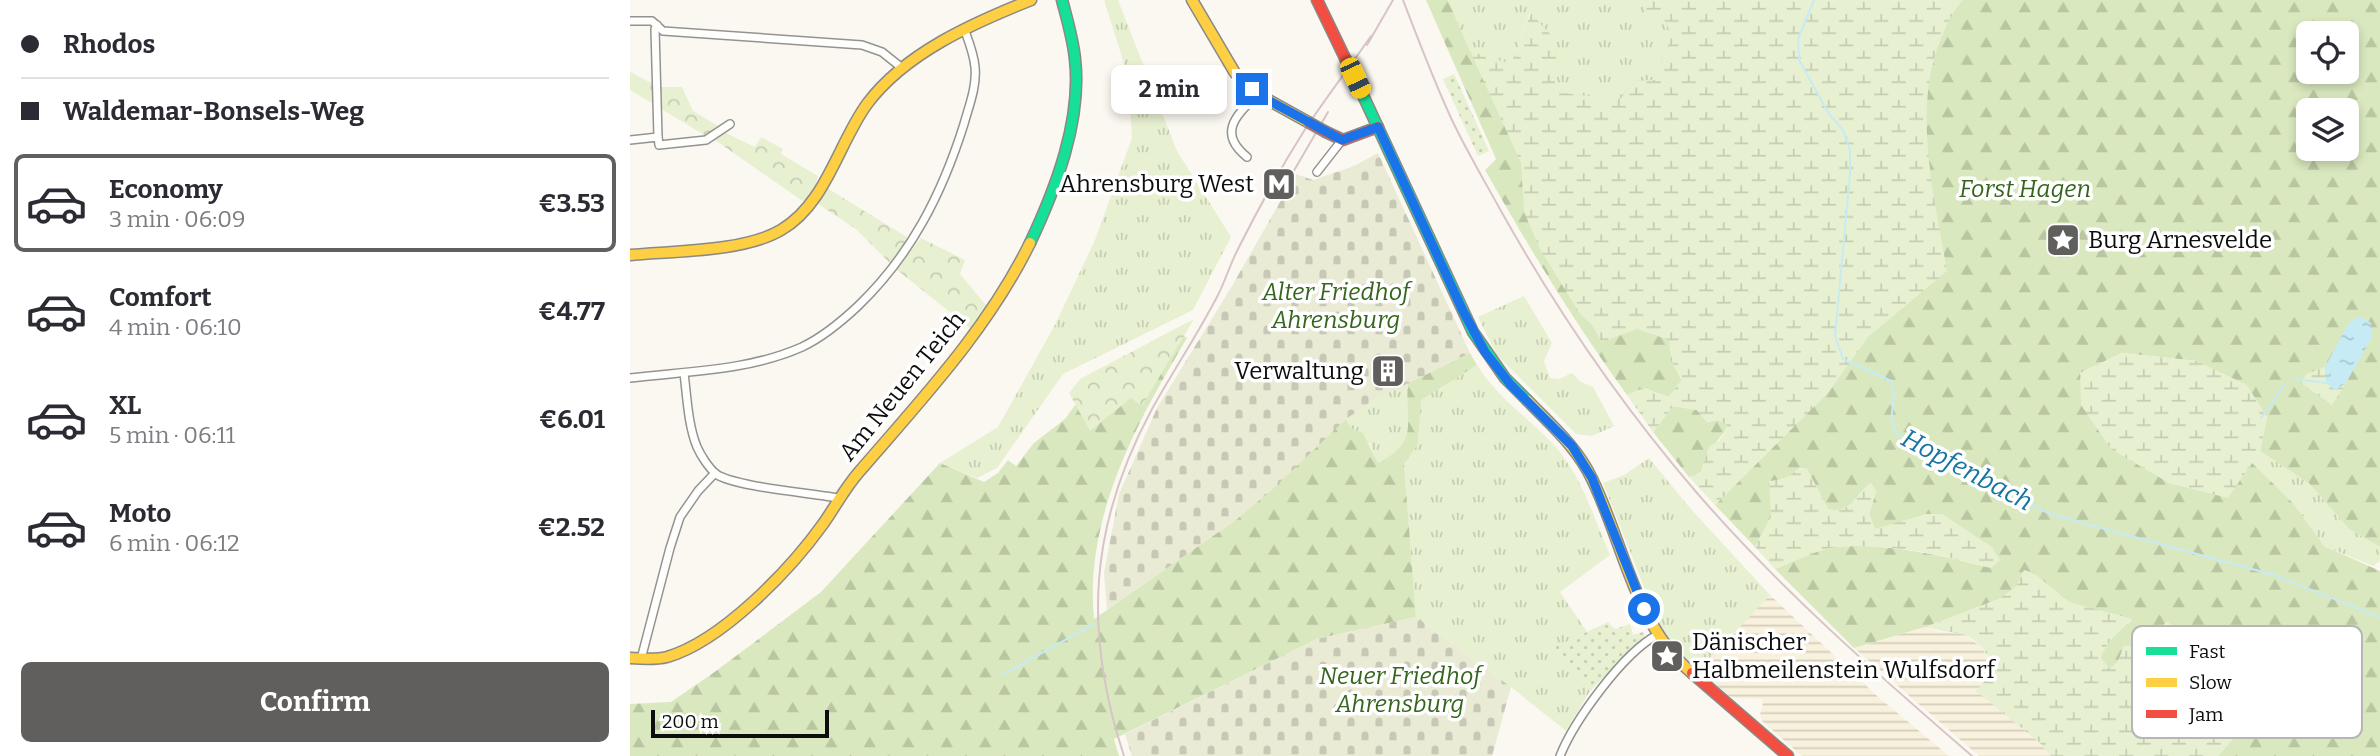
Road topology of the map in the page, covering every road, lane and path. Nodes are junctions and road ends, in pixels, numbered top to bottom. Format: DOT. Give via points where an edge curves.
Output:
graph roads {
  1 [pos="1031,0"];
  2 [pos="1062,0"];
  3 [pos="1192,0"];
  4 [pos="1317,0"];
  5 [pos="630,22"];
  6 [pos="657,26"];
  7 [pos="965,31"];
  8 [pos="902,68"];
  9 [pos="1258,94"];
  10 [pos="730,124"];
  11 [pos="1378,127"];
  12 [pos="658,137"];
  13 [pos="1342,140"];
  14 [pos="630,141"];
  15 [pos="1247,157"];
  16 [pos="1317,172"];
  17 [pos="630,255"];
  18 [pos="684,373"];
  19 [pos="630,378"];
  20 [pos="715,473"];
  21 [pos="838,498"];
  22 [pos="1657,635"];
  23 [pos="630,658"];
  24 [pos="642,659"];
  25 [pos="1560,756"];
  26 [pos="1788,756"];
  1 -- 7 [label="street"];
  2 -- 21 [label="street, Am Neuen Teich" via="1076,68 1074,98 1065,144 1037,227 967,344"];
  3 -- 9 [label="street" via="1230,67"];
  4 -- 11 [label="street, bridge"];
  5 -- 6 [label="street" via="652,21"];
  6 -- 8 [label="street" via="663,31 862,46 881,52"];
  6 -- 12 [label="street"];
  7 -- 8 [label="street"];
  7 -- 18 [label="street" via="975,67 974,86 956,148 915,238 872,292 840,322 802,347 759,361"];
  8 -- 17 [label="street" via="863,111 797,219 772,234 740,243"];
  9 -- 13 [label="street, bridge"];
  9 -- 15 [label="street" via="1236,116 1232,127 1235,143"];
  10 -- 12 [label="street" via="700,142 659,145"];
  11 -- 13 [label="street"];
  11 -- 22 [label="street" via="1485,352 1572,446 1592,478"];
  12 -- 14 [label="street"];
  13 -- 16 [label="street"];
  18 -- 19 [label="street"];
  18 -- 20 [label="street" via="694,438"];
  20 -- 21 [label="street" via="738,482"];
  20 -- 24 [label="street" via="680,517"];
  21 -- 24 [label="street, Am Neuen Teich" via="820,529 750,603 684,650"];
  22 -- 25 [label="street" via="1641,646 1602,690"];
  22 -- 26 [label="street" via="1676,660"];
  23 -- 24 [label="street, Am Neuen Teich"];
}
